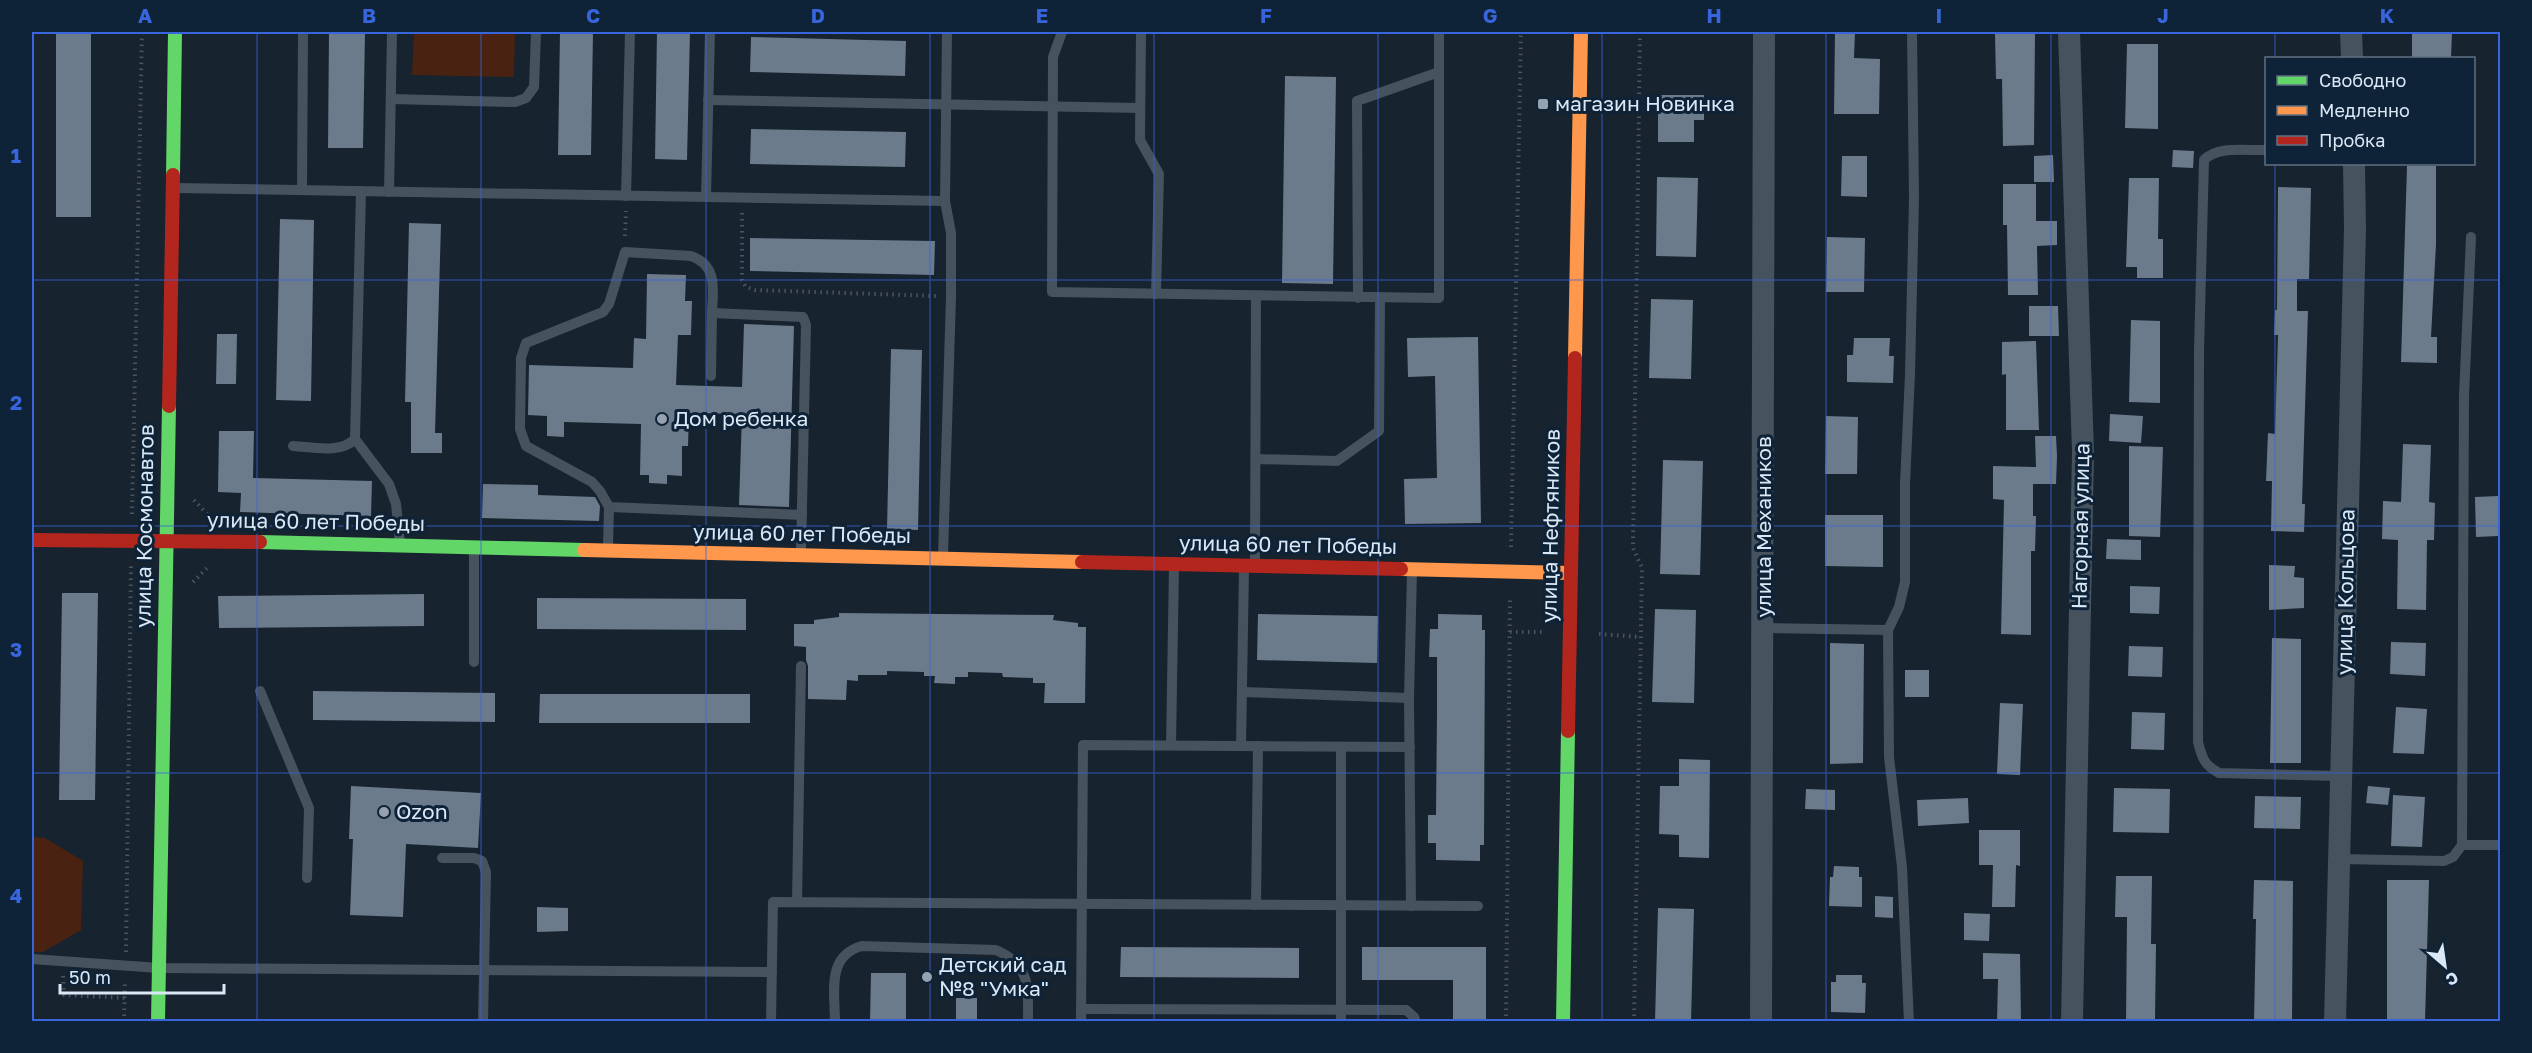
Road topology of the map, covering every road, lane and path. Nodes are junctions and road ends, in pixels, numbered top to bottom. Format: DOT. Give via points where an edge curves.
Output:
graph roads {
  1 [pos="175,32"];
  2 [pos="303,32"];
  3 [pos="392,32"];
  4 [pos="536,32"];
  5 [pos="630,32"];
  6 [pos="710,32"];
  7 [pos="947,32"];
  8 [pos="1062,32"];
  9 [pos="1141,32"];
  10 [pos="1439,32"];
  11 [pos="1521,32"];
  12 [pos="1581,32"];
  13 [pos="1640,32"];
  14 [pos="1764,32"];
  15 [pos="1912,32"];
  16 [pos="2069,32"];
  17 [pos="2351,32"];
  18 [pos="2352,57"];
  19 [pos="1439,72"];
  20 [pos="391,99"];
  21 [pos="708,100"];
  22 [pos="946,105"];
  23 [pos="1053,106"];
  24 [pos="1140,108"];
  25 [pos="2265,150"];
  26 [pos="2354,165"];
  27 [pos="172,188"];
  28 [pos="302,190"];
  29 [pos="361,191"];
  30 [pos="389,192"];
  31 [pos="626,196"];
  32 [pos="706,197"];
  33 [pos="743,198"];
  34 [pos="945,201"];
  35 [pos="2471,237"];
  36 [pos="625,252"];
  37 [pos="1156,294"];
  38 [pos="1256,296"];
  39 [pos="951,297"];
  40 [pos="1358,298"];
  41 [pos="1380,298"];
  42 [pos="712,313"];
  43 [pos="711,376"];
  44 [pos="355,439"];
  45 [pos="293,446"];
  46 [pos="1256,459"];
  47 [pos="609,507"];
  48 [pos="802,515"];
  49 [pos="32,540"];
  50 [pos="166,540"];
  51 [pos="401,545"];
  52 [pos="474,547"];
  53 [pos="608,551"];
  54 [pos="801,555"];
  55 [pos="943,558"];
  56 [pos="1174,563"];
  57 [pos="1250,565"];
  58 [pos="1412,569"];
  59 [pos="1510,572"];
  60 [pos="1571,573"];
  61 [pos="1763,628"];
  62 [pos="1888,630"];
  63 [pos="1510,632"];
  64 [pos="1548,632"];
  65 [pos="1599,634"];
  66 [pos="1641,637"];
  67 [pos="474,662"];
  68 [pos="801,666"];
  69 [pos="260,692"];
  70 [pos="1242,692"];
  71 [pos="1409,698"];
  72 [pos="1171,745"];
  73 [pos="1241,746"];
  74 [pos="1258,746"];
  75 [pos="1341,747"];
  76 [pos="1410,747"];
  77 [pos="2341,776"];
  78 [pos="2462,845"];
  79 [pos="2500,845"];
  80 [pos="442,858"];
  81 [pos="2339,859"];
  82 [pos="307,878"];
  83 [pos="796,902"];
  84 [pos="1082,904"];
  85 [pos="1256,905"];
  86 [pos="1341,906"];
  87 [pos="1411,906"];
  88 [pos="1478,906"];
  89 [pos="32,959"];
  90 [pos="63,961"];
  91 [pos="159,968"];
  92 [pos="484,969"];
  93 [pos="772,972"];
  94 [pos="125,998"];
  95 [pos="1081,1009"];
  96 [pos="1341,1009"];
  97 [pos="158,1022"];
  98 [pos="483,1022"];
  99 [pos="771,1022"];
  100 [pos="835,1022"];
  101 [pos="1028,1022"];
  102 [pos="1081,1022"];
  103 [pos="1341,1022"];
  104 [pos="1416,1022"];
  105 [pos="1506,1022"];
  106 [pos="1563,1022"];
  107 [pos="1634,1022"];
  108 [pos="1761,1022"];
  109 [pos="1910,1022"];
  110 [pos="2073,1022"];
  111 [pos="2335,1022"];
  1 -- 27 [label="main road, улица Космонавтов"];
  2 -- 28 [label="lane"];
  3 -- 20 [label="lane"];
  4 -- 20 [label="lane" via="534,87 526,98 515,102"];
  5 -- 31 [label="lane"];
  6 -- 21 [label="lane"];
  7 -- 22 [label="lane"];
  8 -- 23 [label="lane" via="1053,57"];
  9 -- 24 [label="lane"];
  10 -- 19 [label="lane"];
  11 -- 59 [label="path"];
  12 -- 60 [label="main road, улица Нефтяников"];
  13 -- 66 [label="path" via="1633,548 1642,568"];
  14 -- 61 [label="street, улица Механиков"];
  15 -- 62 [label="lane" via="1914,198 1905,582"];
  16 -- 110 [label="street, Нагорная улица" via="2083,452"];
  17 -- 18 [label="street"];
  19 -- 40 [label="lane" via="1357,101"];
  19 -- 41 [label="lane" via="1439,298"];
  20 -- 30 [label="lane"];
  21 -- 22 [label="lane"];
  21 -- 32 [label="lane"];
  22 -- 23 [label="lane"];
  22 -- 34 [label="lane"];
  23 -- 24 [label="lane"];
  23 -- 37 [label="lane" via="1052,292"];
  24 -- 37 [label="lane" via="1140,140 1159,174"];
  25 -- 77 [label="lane" via="2222,151 2204,160 2198,742 2208,767 2219,773"];
  26 -- 77 [label="street, улица Кольцова"];
  27 -- 28 [label="lane"];
  27 -- 50 [label="main road, улица Космонавтов"];
  28 -- 29 [label="lane"];
  29 -- 30 [label="lane"];
  29 -- 44 [label="lane"];
  30 -- 31 [label="lane"];
  31 -- 32 [label="lane"];
  31 -- 36 [label="path"];
  32 -- 33 [label="lane"];
  33 -- 34 [label="lane"];
  33 -- 39 [label="path" via="742,280 747,287"];
  34 -- 39 [label="lane" via="951,233"];
  35 -- 78 [label="lane" via="2463,396"];
  36 -- 42 [label="lane" via="699,259 710,270 713,280"];
  36 -- 47 [label="lane" via="603,312 532,339 526,343 521,358 520,429 526,446 592,482"];
  37 -- 38 [label="lane"];
  38 -- 40 [label="lane"];
  38 -- 46 [label="lane"];
  39 -- 55 [label="lane"];
  40 -- 41 [label="lane"];
  41 -- 46 [label="lane" via="1379,431 1337,460"];
  42 -- 43 [label="lane"];
  42 -- 48 [label="lane" via="803,317 806,325"];
  44 -- 45 [label="lane" via="348,446"];
  44 -- 51 [label="lane" via="389,484 396,504"];
  46 -- 57 [label="lane"];
  47 -- 48 [label="lane"];
  47 -- 53 [label="lane"];
  48 -- 54 [label="lane"];
  49 -- 50 [label="main road, улица 60 лет Победы"];
  50 -- 51 [label="main road, улица 60 лет Победы"];
  50 -- 91 [label="main road, улица Космонавтов"];
  51 -- 52 [label="main road, улица 60 лет Победы"];
  52 -- 53 [label="main road, улица 60 лет Победы"];
  52 -- 67 [label="lane"];
  53 -- 54 [label="main road, улица 60 лет Победы"];
  54 -- 55 [label="main road, улица 60 лет Победы"];
  55 -- 56 [label="main road, улица 60 лет Победы"];
  56 -- 57 [label="main road, улица 60 лет Победы"];
  56 -- 72 [label="lane"];
  57 -- 58 [label="main road, улица 60 лет Победы"];
  57 -- 70 [label="lane"];
  58 -- 59 [label="main road, улица 60 лет Победы"];
  58 -- 71 [label="lane"];
  59 -- 60 [label="main road, улица 60 лет Победы"];
  59 -- 63 [label="path"];
  60 -- 106 [label="main road, улица Нефтяников"];
  61 -- 62 [label="lane"];
  61 -- 108 [label="street, улица Механиков"];
  62 -- 109 [label="lane" via="1889,757 1902,867"];
  63 -- 64 [label="path"];
  63 -- 105 [label="path"];
  65 -- 66 [label="path"];
  66 -- 107 [label="path"];
  68 -- 83 [label="lane"];
  69 -- 82 [label="lane" via="309,808"];
  70 -- 71 [label="lane"];
  70 -- 73 [label="lane"];
  71 -- 76 [label="lane"];
  72 -- 73 [label="lane"];
  72 -- 84 [label="lane" via="1083,745"];
  73 -- 74 [label="lane"];
  74 -- 75 [label="lane"];
  74 -- 85 [label="lane"];
  75 -- 76 [label="lane"];
  75 -- 86 [label="lane"];
  76 -- 87 [label="lane"];
  77 -- 81 [label="street, улица Кольцова"];
  78 -- 79 [label="lane"];
  78 -- 81 [label="lane" via="2444,861"];
  80 -- 92 [label="lane" via="482,861 486,872"];
  81 -- 111 [label="street, улица Кольцова"];
  83 -- 84 [label="lane"];
  83 -- 93 [label="lane" via="773,902"];
  84 -- 85 [label="lane"];
  84 -- 95 [label="lane"];
  85 -- 86 [label="lane"];
  86 -- 87 [label="lane"];
  86 -- 96 [label="lane"];
  87 -- 88 [label="lane"];
  89 -- 90 [label="lane"];
  90 -- 91 [label="lane"];
  90 -- 94 [label="path" via="64,995"];
  91 -- 92 [label="lane"];
  91 -- 97 [label="main road, улица Космонавтов"];
  92 -- 93 [label="lane"];
  92 -- 98 [label="lane"];
  93 -- 99 [label="lane"];
  95 -- 96 [label="lane"];
  95 -- 102 [label="lane"];
  96 -- 103 [label="lane"];
  96 -- 104 [label="lane" via="1406,1010"];
  100 -- 101 [label="lane" via="836,970 849,950 862,946 996,950 1010,956 1021,967 1027,982"];
}
